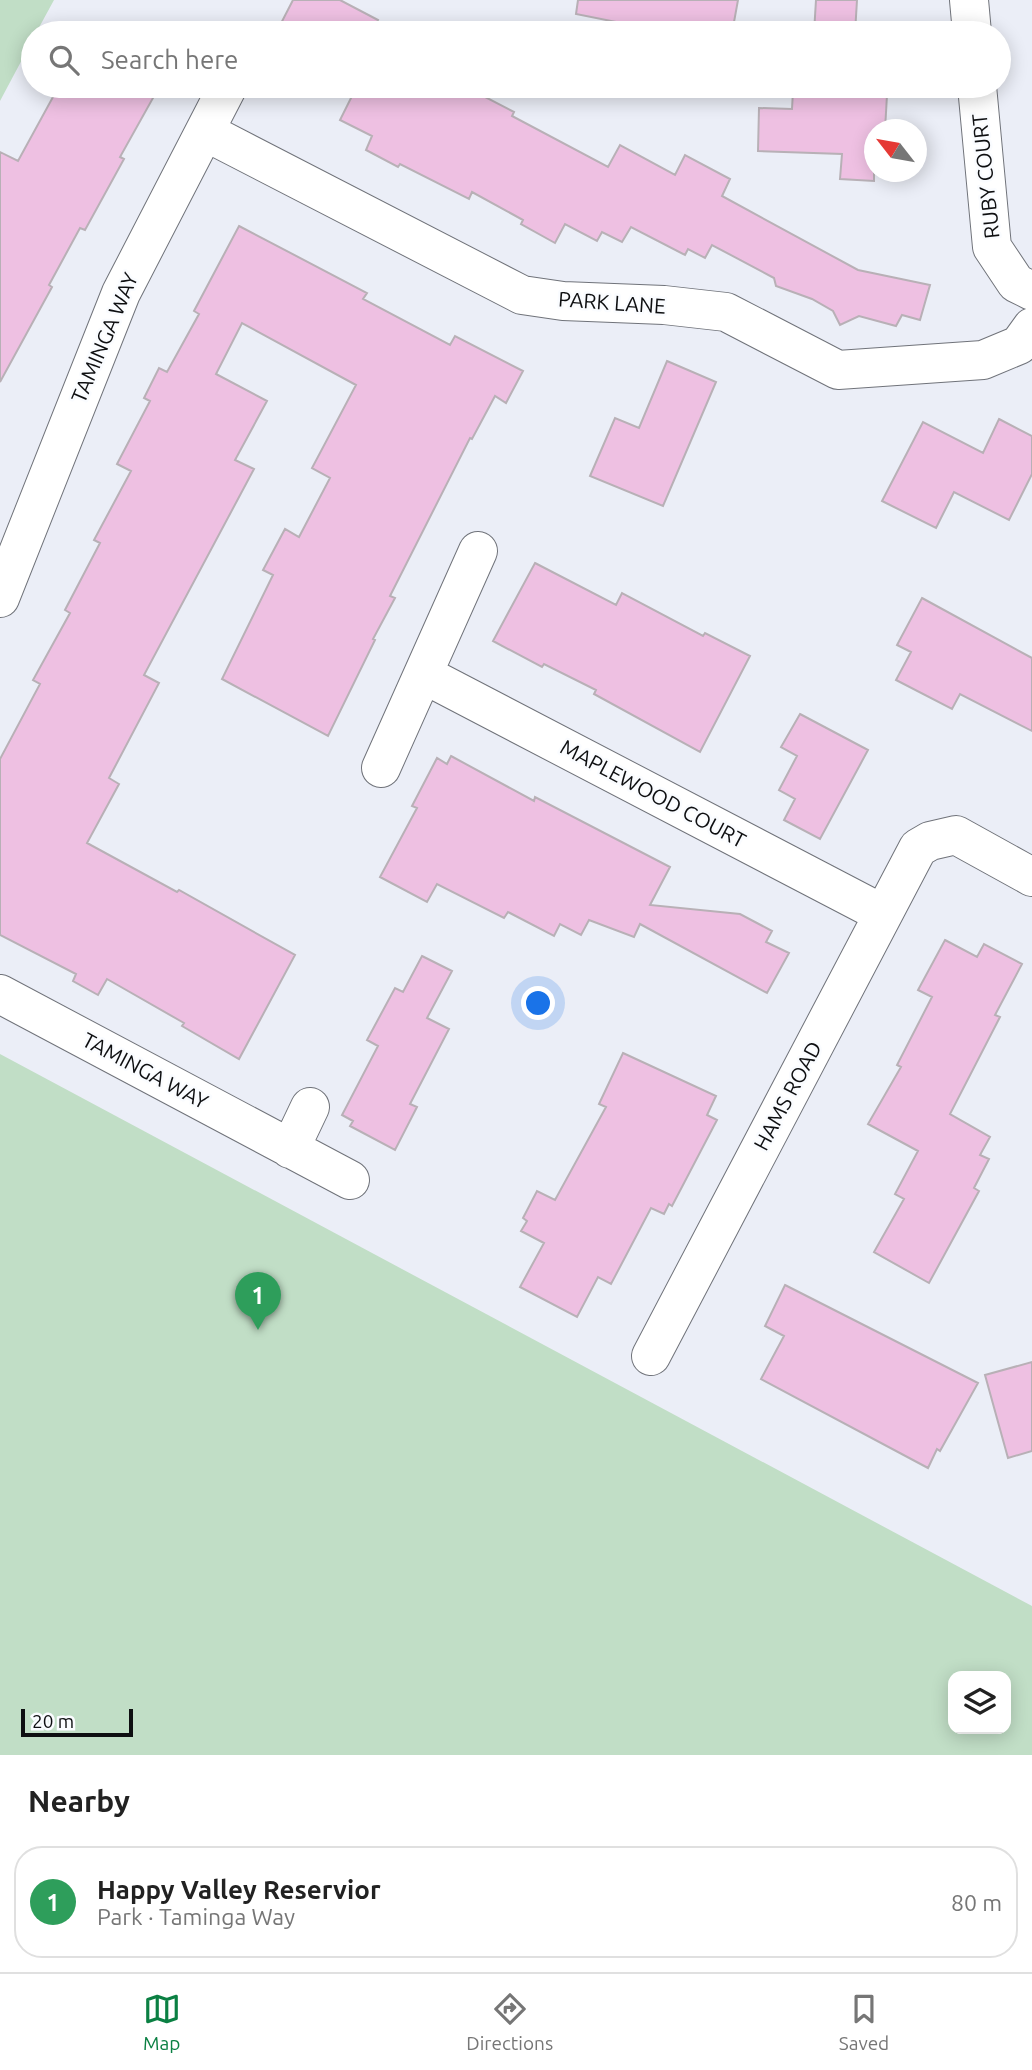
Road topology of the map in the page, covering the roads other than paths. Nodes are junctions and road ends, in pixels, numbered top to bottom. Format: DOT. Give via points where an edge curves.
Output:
graph roads {
  1 [pos="969,0"];
  2 [pos="971,21"];
  3 [pos="222,98"];
  4 [pos="978,98"];
  5 [pos="206,132"];
  6 [pos="1032,291"];
  7 [pos="1032,327"];
  8 [pos="478,551"];
  9 [pos="0,598"];
  10 [pos="424,674"];
  11 [pos="381,768"];
  12 [pos="1032,877"];
  13 [pos="883,914"];
  14 [pos="0,994"];
  15 [pos="310,1107"];
  16 [pos="290,1149"];
  17 [pos="349,1180"];
  18 [pos="651,1356"];
  1 -- 2 [label="street"];
  3 -- 5 [label="street, TAMINGA WAY"];
  4 -- 6 [label="street, RUBY COURT" via="992,247 1016,283"];
  5 -- 7 [label="street, PARK LANE" via="522,295 726,312 838,370 984,360 1019,345"];
  5 -- 9 [label="street, TAMINGA WAY" via="121,293"];
  8 -- 10 [label="street"];
  10 -- 11 [label="street"];
  10 -- 13 [label="street, MAPLEWOOD COURT"];
  12 -- 13 [label="street, HAMS ROAD" via="956,835 930,841 918,848"];
  13 -- 18 [label="street, HAMS ROAD"];
  14 -- 16 [label="street, TAMINGA WAY"];
  15 -- 16 [label="street"];
  16 -- 17 [label="street, TAMINGA WAY"];
}
